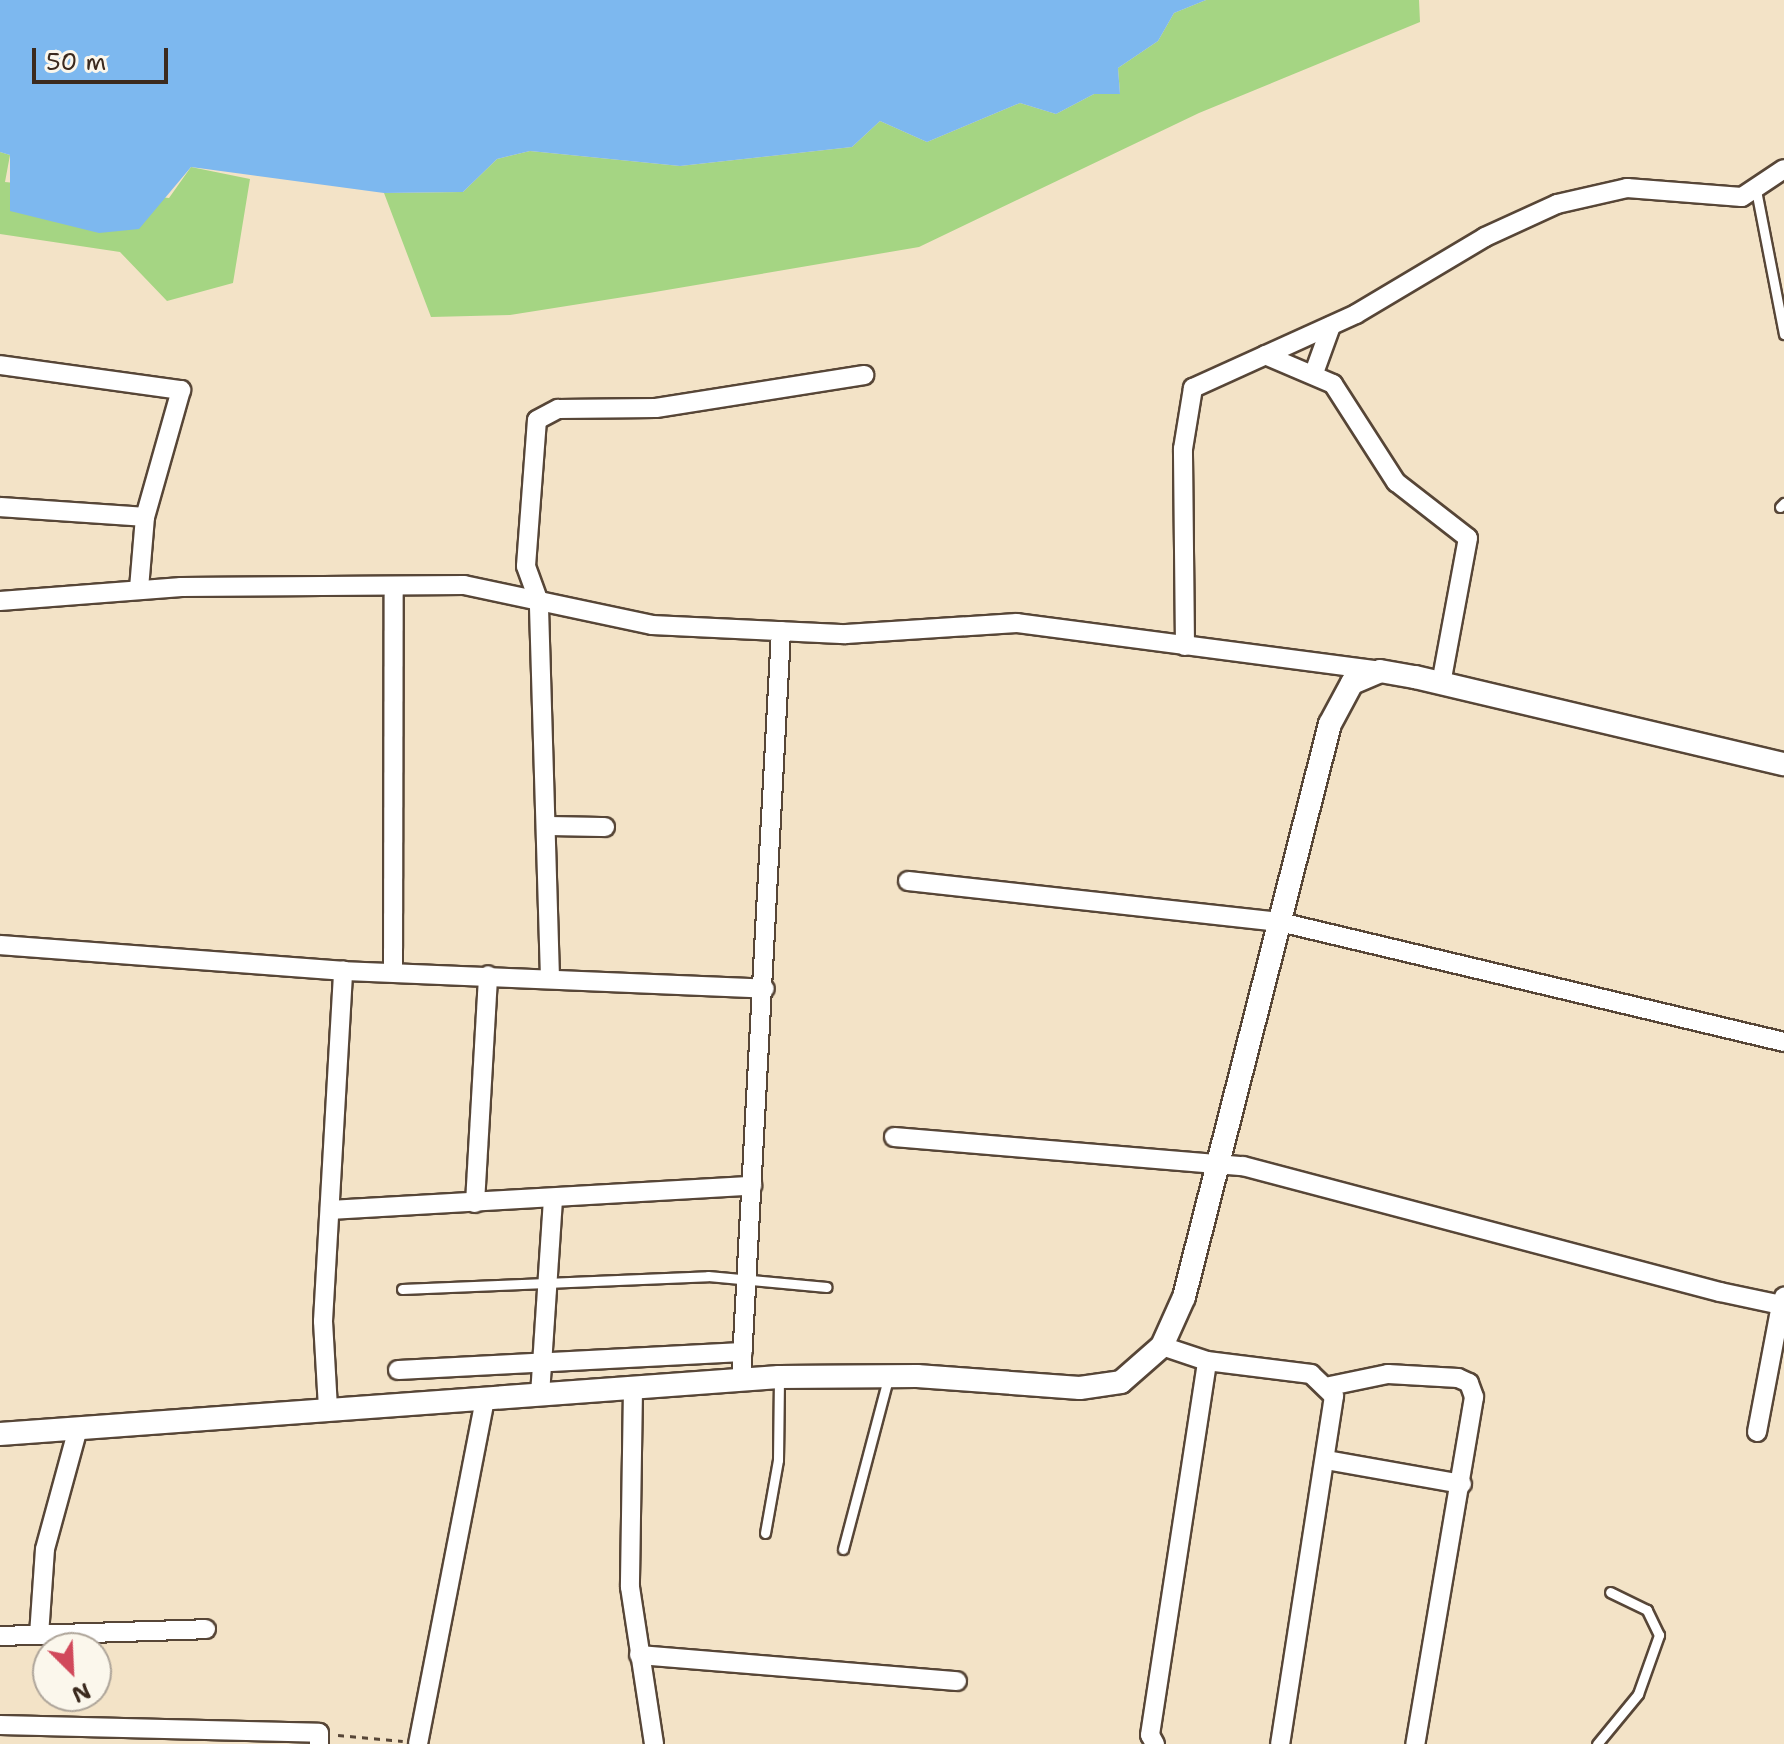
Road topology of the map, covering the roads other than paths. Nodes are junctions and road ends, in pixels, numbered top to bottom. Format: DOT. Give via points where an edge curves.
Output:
graph roads {
  1 [pos="1784,169"];
  2 [pos="1756,190"];
  3 [pos="1331,326"];
  4 [pos="1784,334"];
  5 [pos="1265,355"];
  6 [pos="0,365"];
  7 [pos="1314,373"];
  8 [pos="864,375"];
  9 [pos="0,507"];
  10 [pos="145,517"];
  11 [pos="394,587"];
  12 [pos="139,589"];
  13 [pos="0,601"];
  14 [pos="539,602"];
  15 [pos="781,631"];
  16 [pos="1185,646"];
  17 [pos="1380,671"];
  18 [pos="1441,683"];
  19 [pos="1784,764"];
  20 [pos="546,826"];
  21 [pos="605,827"];
  22 [pos="908,881"];
  23 [pos="1280,922"];
  24 [pos="0,945"];
  25 [pos="343,971"];
  26 [pos="393,972"];
  27 [pos="488,975"];
  28 [pos="550,978"];
  29 [pos="765,989"];
  30 [pos="1784,1042"];
  31 [pos="894,1137"];
  32 [pos="1219,1163"];
  33 [pos="752,1186"];
  34 [pos="553,1200"];
  35 [pos="475,1203"];
  36 [pos="330,1210"];
  37 [pos="746,1281"];
  38 [pos="548,1283"];
  39 [pos="826,1287"];
  40 [pos="402,1289"];
  41 [pos="1782,1301"];
  42 [pos="1162,1346"];
  43 [pos="743,1352"];
  44 [pos="1207,1361"];
  45 [pos="542,1366"];
  46 [pos="398,1370"];
  47 [pos="889,1375"];
  48 [pos="779,1377"];
  49 [pos="741,1380"];
  50 [pos="1330,1386"];
  51 [pos="633,1389"];
  52 [pos="540,1395"];
  53 [pos="485,1398"];
  54 [pos="328,1408"];
  55 [pos="78,1428"];
  56 [pos="1757,1432"];
  57 [pos="0,1434"];
  58 [pos="1326,1460"];
  59 [pos="1462,1484"];
  60 [pos="765,1533"];
  61 [pos="843,1549"];
  62 [pos="1610,1592"];
  63 [pos="206,1629"];
  64 [pos="39,1632"];
  65 [pos="112,1632"];
  66 [pos="32,1635"];
  67 [pos="0,1636"];
  68 [pos="639,1655"];
  69 [pos="957,1681"];
  70 [pos="0,1725"];
  71 [pos="319,1738"];
  72 [pos="418,1743"];
  73 [pos="654,1744"];
  74 [pos="1155,1744"];
  75 [pos="1280,1744"];
  76 [pos="1415,1744"];
  77 [pos="1597,1744"];
  1 -- 2 [label="street"];
  2 -- 3 [label="street" via="1715,199 1627,188 1557,204"];
  2 -- 4 [label="lane"];
  3 -- 5 [label="street"];
  3 -- 7 [label="street"];
  5 -- 7 [label="street"];
  5 -- 16 [label="street" via="1187,396"];
  6 -- 10 [label="street" via="181,390"];
  7 -- 18 [label="street" via="1333,384 1412,500 1468,538"];
  8 -- 14 [label="street" via="656,408 546,412 534,430 526,513 526,566"];
  9 -- 10 [label="street"];
  10 -- 12 [label="street"];
  11 -- 12 [label="street"];
  11 -- 14 [label="street" via="464,585"];
  11 -- 26 [label="street"];
  12 -- 13 [label="street"];
  14 -- 15 [label="street" via="652,625"];
  14 -- 20 [label="street"];
  15 -- 16 [label="street" via="846,634 1017,623"];
  15 -- 29 [label="street"];
  16 -- 17 [label="street"];
  17 -- 18 [label="street"];
  17 -- 23 [label="street" via="1352,683 1335,710"];
  18 -- 19 [label="street"];
  20 -- 21 [label="street"];
  20 -- 28 [label="street"];
  22 -- 23 [label="street"];
  23 -- 30 [label="street"];
  23 -- 32 [label="street"];
  24 -- 25 [label="street"];
  25 -- 26 [label="street"];
  25 -- 36 [label="street"];
  26 -- 27 [label="street"];
  27 -- 28 [label="street"];
  27 -- 35 [label="street"];
  28 -- 29 [label="street"];
  29 -- 33 [label="street"];
  31 -- 32 [label="street"];
  32 -- 41 [label="street"];
  32 -- 42 [label="street" via="1184,1297"];
  33 -- 34 [label="street"];
  33 -- 37 [label="street"];
  34 -- 35 [label="street"];
  34 -- 38 [label="street"];
  35 -- 36 [label="street"];
  36 -- 54 [label="street" via="322,1359"];
  37 -- 38 [label="lane"];
  37 -- 39 [label="lane"];
  37 -- 43 [label="street"];
  38 -- 40 [label="lane"];
  38 -- 45 [label="street"];
  41 -- 56 [label="street"];
  42 -- 44 [label="street"];
  42 -- 47 [label="street" via="1136,1375 1104,1386"];
  43 -- 45 [label="street"];
  43 -- 49 [label="street"];
  44 -- 50 [label="street" via="1311,1374"];
  44 -- 74 [label="street" via="1150,1735"];
  45 -- 46 [label="street"];
  45 -- 52 [label="street"];
  47 -- 48 [label="street"];
  47 -- 61 [label="lane"];
  48 -- 49 [label="street"];
  48 -- 60 [label="lane" via="778,1460"];
  49 -- 51 [label="street"];
  50 -- 58 [label="street" via="1336,1405"];
  50 -- 59 [label="street" via="1388,1374 1469,1383 1474,1397"];
  51 -- 52 [label="street"];
  51 -- 68 [label="street" via="628,1555"];
  52 -- 53 [label="street"];
  53 -- 54 [label="street"];
  53 -- 72 [label="street"];
  54 -- 55 [label="street"];
  55 -- 57 [label="street"];
  55 -- 64 [label="street" via="45,1549"];
  58 -- 59 [label="street"];
  58 -- 75 [label="street"];
  59 -- 76 [label="street"];
  62 -- 77 [label="lane" via="1647,1610 1659,1635 1638,1694"];
  63 -- 65 [label="street"];
  66 -- 67 [label="street"];
  68 -- 69 [label="street"];
  68 -- 73 [label="street"];
  70 -- 71 [label="street"];
}
